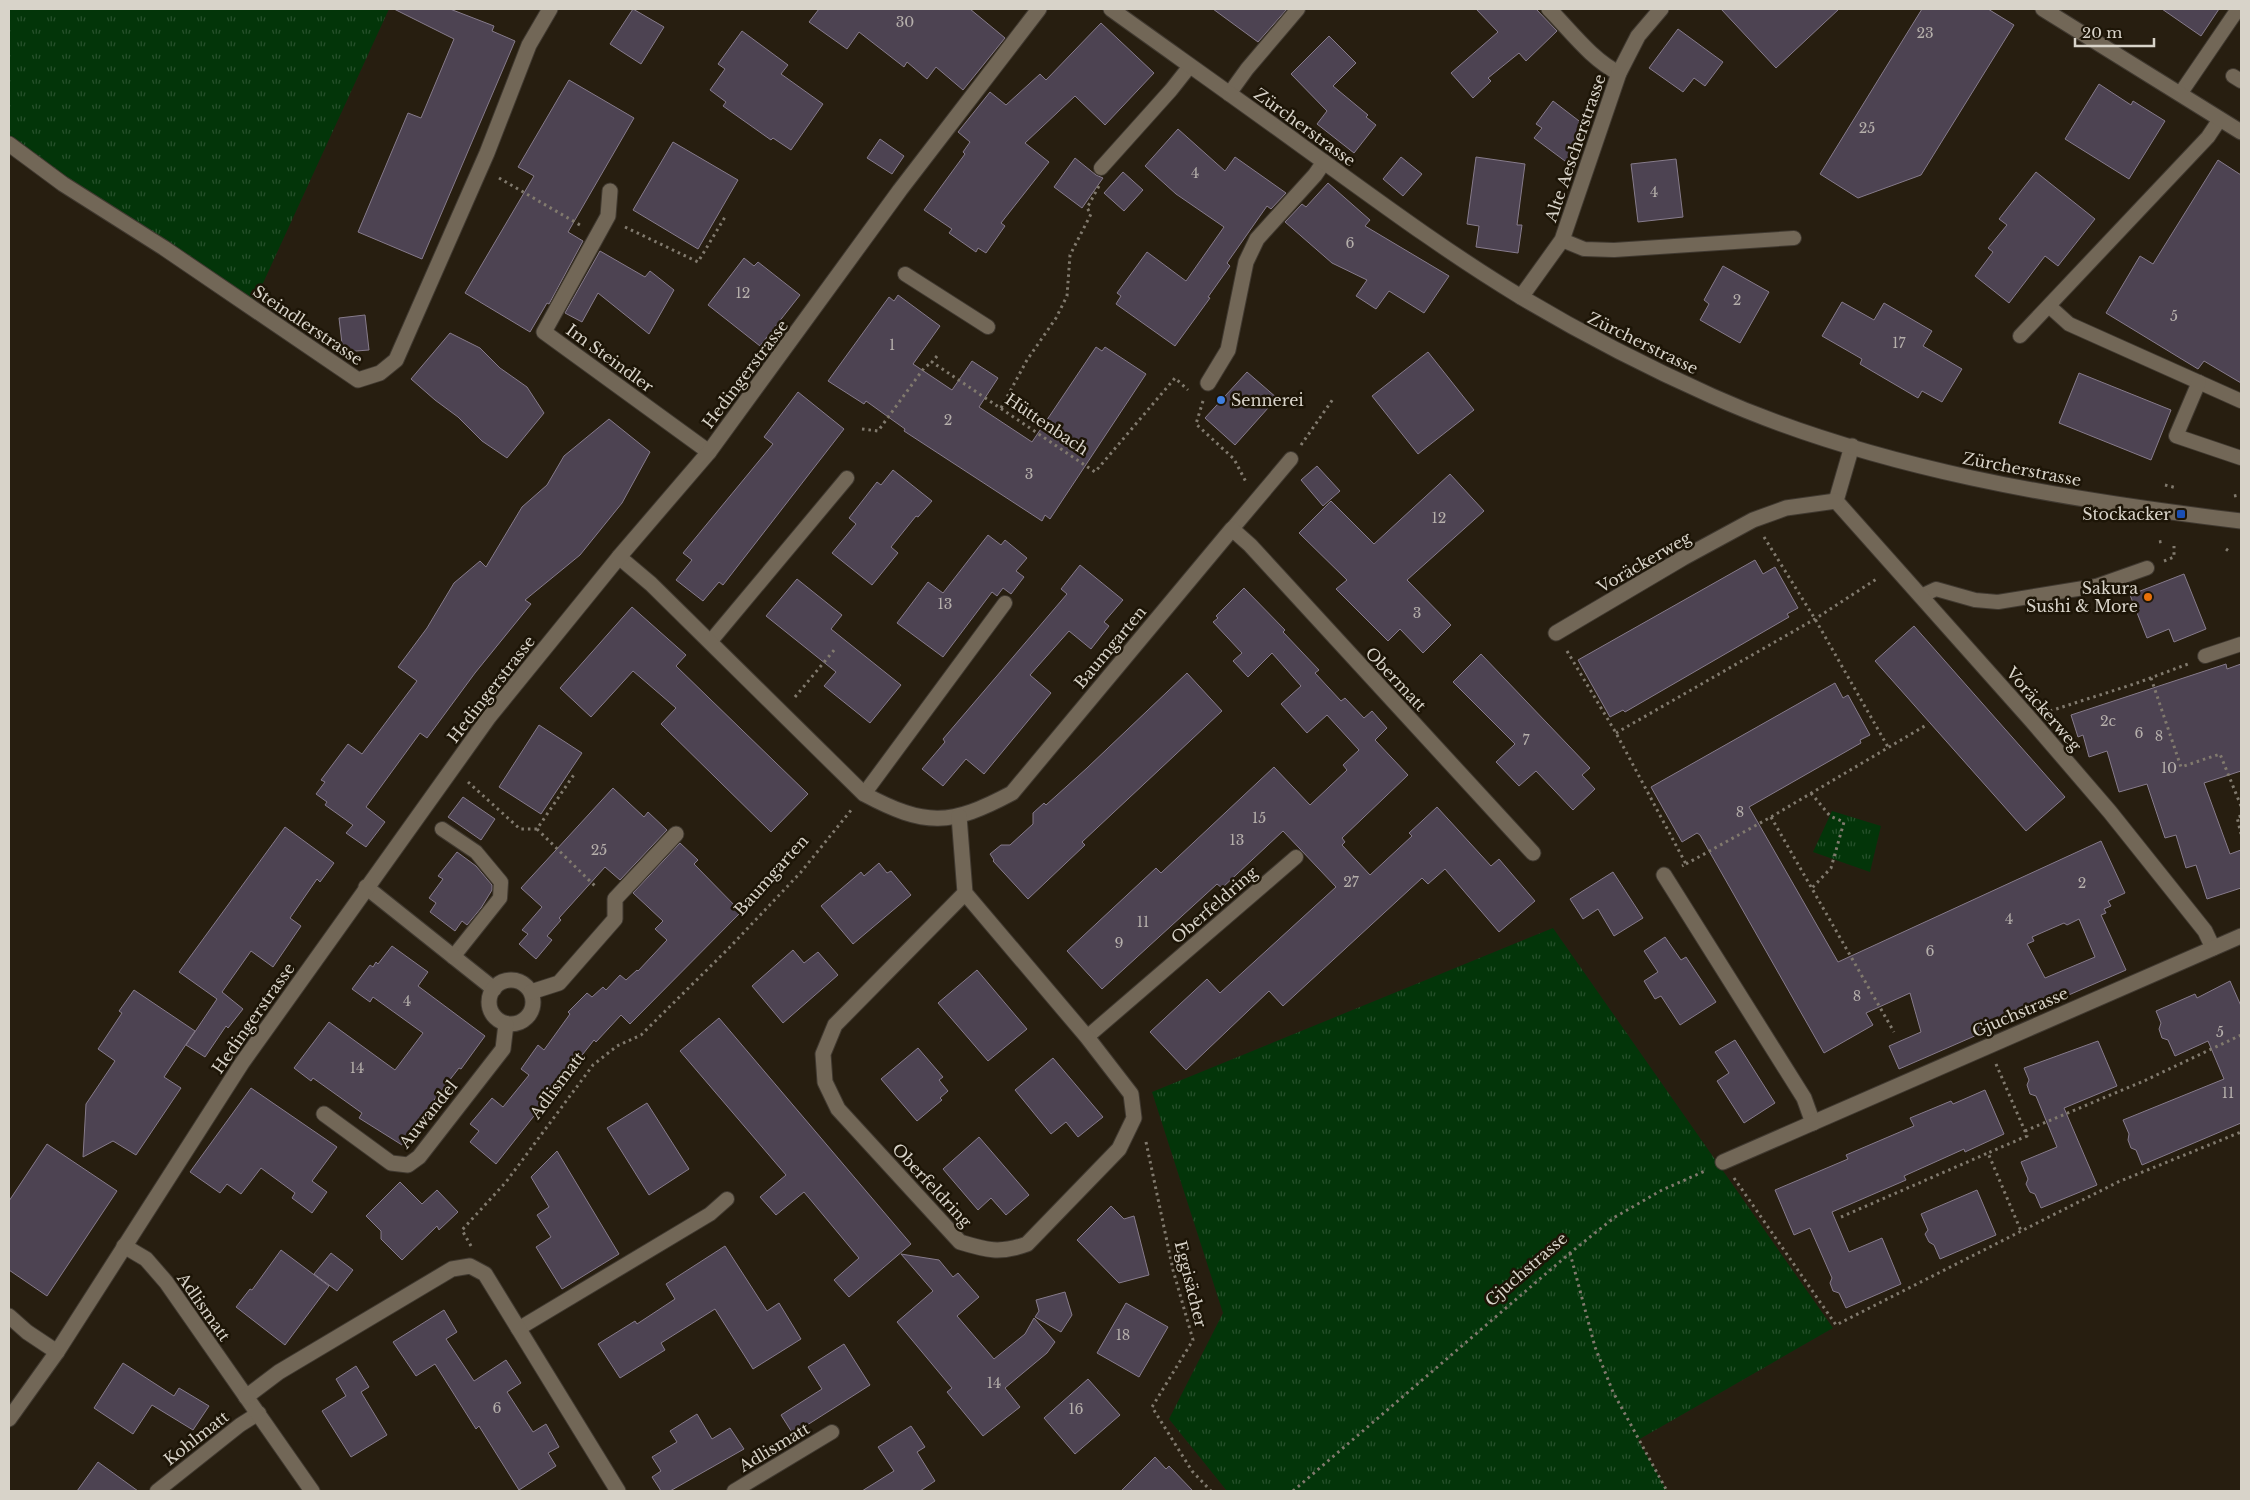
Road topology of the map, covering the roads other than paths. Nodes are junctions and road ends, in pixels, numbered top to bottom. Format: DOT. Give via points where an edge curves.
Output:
graph roads {
  1 [pos="550,9"];
  2 [pos="1039,9"];
  3 [pos="1112,9"];
  4 [pos="1298,9"];
  5 [pos="1550,9"];
  6 [pos="1661,9"];
  7 [pos="2043,9"];
  8 [pos="2238,9"];
  9 [pos="1190,66"];
  10 [pos="1619,73"];
  11 [pos="1229,94"];
  12 [pos="2180,94"];
  13 [pos="2220,118"];
  14 [pos="2241,132"];
  15 [pos="9,144"];
  16 [pos="1324,162"];
  17 [pos="1101,168"];
  18 [pos="610,191"];
  19 [pos="1794,238"];
  20 [pos="1562,240"];
  21 [pos="905,274"];
  22 [pos="1521,297"];
  23 [pos="2049,306"];
  24 [pos="988,327"];
  25 [pos="2020,336"];
  26 [pos="1208,382"];
  27 [pos="2199,382"];
  28 [pos="2241,400"];
  29 [pos="1852,446"];
  30 [pos="709,452"];
  31 [pos="2241,458"];
  32 [pos="1291,459"];
  33 [pos="847,478"];
  34 [pos="1836,502"];
  35 [pos="2241,521"];
  36 [pos="1232,529"];
  37 [pos="619,557"];
  38 [pos="2147,568"];
  39 [pos="1921,596"];
  40 [pos="1005,603"];
  41 [pos="1556,633"];
  42 [pos="710,642"];
  43 [pos="2241,644"];
  44 [pos="2205,656"];
  45 [pos="861,798"];
  46 [pos="959,816"];
  47 [pos="442,829"];
  48 [pos="676,834"];
  49 [pos="1534,853"];
  50 [pos="1296,857"];
  51 [pos="1664,875"];
  52 [pos="366,887"];
  53 [pos="965,894"];
  54 [pos="2241,936"];
  55 [pos="2214,948"];
  56 [pos="453,957"];
  57 [pos="494,989"];
  58 [pos="530,992"];
  59 [pos="506,1024"];
  60 [pos="1087,1037"];
  61 [pos="324,1114"];
  62 [pos="1813,1122"];
  63 [pos="1723,1162"];
  64 [pos="727,1199"];
  65 [pos="124,1246"];
  66 [pos="9,1316"];
  67 [pos="518,1329"];
  68 [pos="57,1352"];
  69 [pos="246,1397"];
  70 [pos="259,1413"];
  71 [pos="9,1419"];
  72 [pos="832,1432"];
  73 [pos="157,1491"];
  74 [pos="312,1491"];
  75 [pos="618,1491"];
  76 [pos="734,1491"];
  1 -- 15 [label="street, Steindlerstrasse" via="529,45 480,168 396,360 380,373 358,380 164,248 63,184"];
  2 -- 30 [label="street, Hedingerstrasse" via="900,190"];
  3 -- 9 [label="street, Zürcherstrasse"];
  4 -- 11 [label="lane"];
  5 -- 10 [label="street" via="1598,59"];
  6 -- 10 [label="street, Alte Aescherstrasse" via="1638,36"];
  7 -- 12 [label="street"];
  8 -- 12 [label="lane"];
  9 -- 11 [label="street, Zürcherstrasse"];
  9 -- 17 [label="lane"];
  10 -- 20 [label="street, Alte Aescherstrasse"];
  11 -- 16 [label="street, Zürcherstrasse"];
  12 -- 13 [label="street"];
  13 -- 14 [label="street"];
  13 -- 23 [label="lane" via="2208,137"];
  16 -- 22 [label="street, Zürcherstrasse"];
  16 -- 26 [label="street" via="1257,240 1246,262 1228,350"];
  18 -- 30 [label="street, Im Steindler" via="608,216 544,332"];
  19 -- 20 [label="lane" via="1614,250 1584,249"];
  20 -- 22 [label="street, Alte Aescherstrasse"];
  21 -- 24 [label="lane"];
  22 -- 29 [label="street, Zürcherstrasse" via="1629,357 1715,398"];
  23 -- 25 [label="lane"];
  23 -- 27 [label="lane" via="2069,324"];
  27 -- 28 [label="lane"];
  27 -- 31 [label="lane" via="2176,436"];
  29 -- 34 [label="street"];
  29 -- 35 [label="street, Zürcherstrasse" via="1931,468 2058,494 2127,507"];
  30 -- 37 [label="street, Hedingerstrasse"];
  32 -- 36 [label="lane, Baumgarten"];
  33 -- 42 [label="lane"];
  34 -- 39 [label="street, Voräckerweg"];
  34 -- 41 [label="street, Voräckerweg" via="1786,508 1753,520"];
  36 -- 46 [label="street, Baumgarten" via="1012,793"];
  36 -- 49 [label="street, Obermatt"];
  37 -- 42 [label="street, Baumgarten"];
  37 -- 52 [label="street, Hedingerstrasse" via="489,718"];
  38 -- 39 [label="lane" via="2096,586 1998,602 1975,600 1936,589"];
  39 -- 55 [label="street, Voräckerweg" via="2110,812 2205,931"];
  40 -- 45 [label="lane"];
  42 -- 45 [label="street, Baumgarten"];
  43 -- 44 [label="lane"];
  45 -- 46 [label="street, Baumgarten" via="926,819"];
  46 -- 53 [label="street"];
  47 -- 56 [label="lane" via="476,852 501,882 500,898"];
  48 -- 58 [label="street" via="615,898 615,919 559,983"];
  50 -- 60 [label="lane, Oberfeldring"];
  51 -- 62 [label="street" via="1804,1098"];
  52 -- 56 [label="street"];
  52 -- 65 [label="street, Hedingerstrasse" via="242,1063"];
  53 -- 60 [label="street"];
  53 -- 60 [label="street, Oberfeldring" via="835,1025 823,1054 825,1082 838,1109 960,1242 984,1250 1009,1251 1026,1244 1119,1149 1134,1118 1131,1094"];
  54 -- 55 [label="street, Gjuchstrasse"];
  55 -- 62 [label="street, Gjuchstrasse"];
  56 -- 57 [label="street"];
  57 -- 58 [label="street" via="513,981 520,982"];
  57 -- 59 [label="street" via="491,1010"];
  58 -- 59 [label="street" via="533,1006 526,1018"];
  59 -- 61 [label="street, Auwandel" via="504,1049 420,1157 408,1165 391,1163"];
  62 -- 63 [label="street, Gjuchstrasse"];
  64 -- 67 [label="lane" via="710,1214"];
  65 -- 68 [label="street, Hedingerstrasse"];
  65 -- 69 [label="street, Adlismatt" via="146,1259 166,1282"];
  66 -- 68 [label="street"];
  67 -- 69 [label="street" via="485,1274 470,1266 452,1269 279,1372"];
  67 -- 75 [label="street"];
  68 -- 71 [label="street, Hedingerstrasse"];
  69 -- 70 [label="street, Adlismatt"];
  70 -- 73 [label="lane, Kohlmatt"];
  70 -- 74 [label="street, Adlismatt"];
  72 -- 76 [label="lane, Adlismatt"];
}
